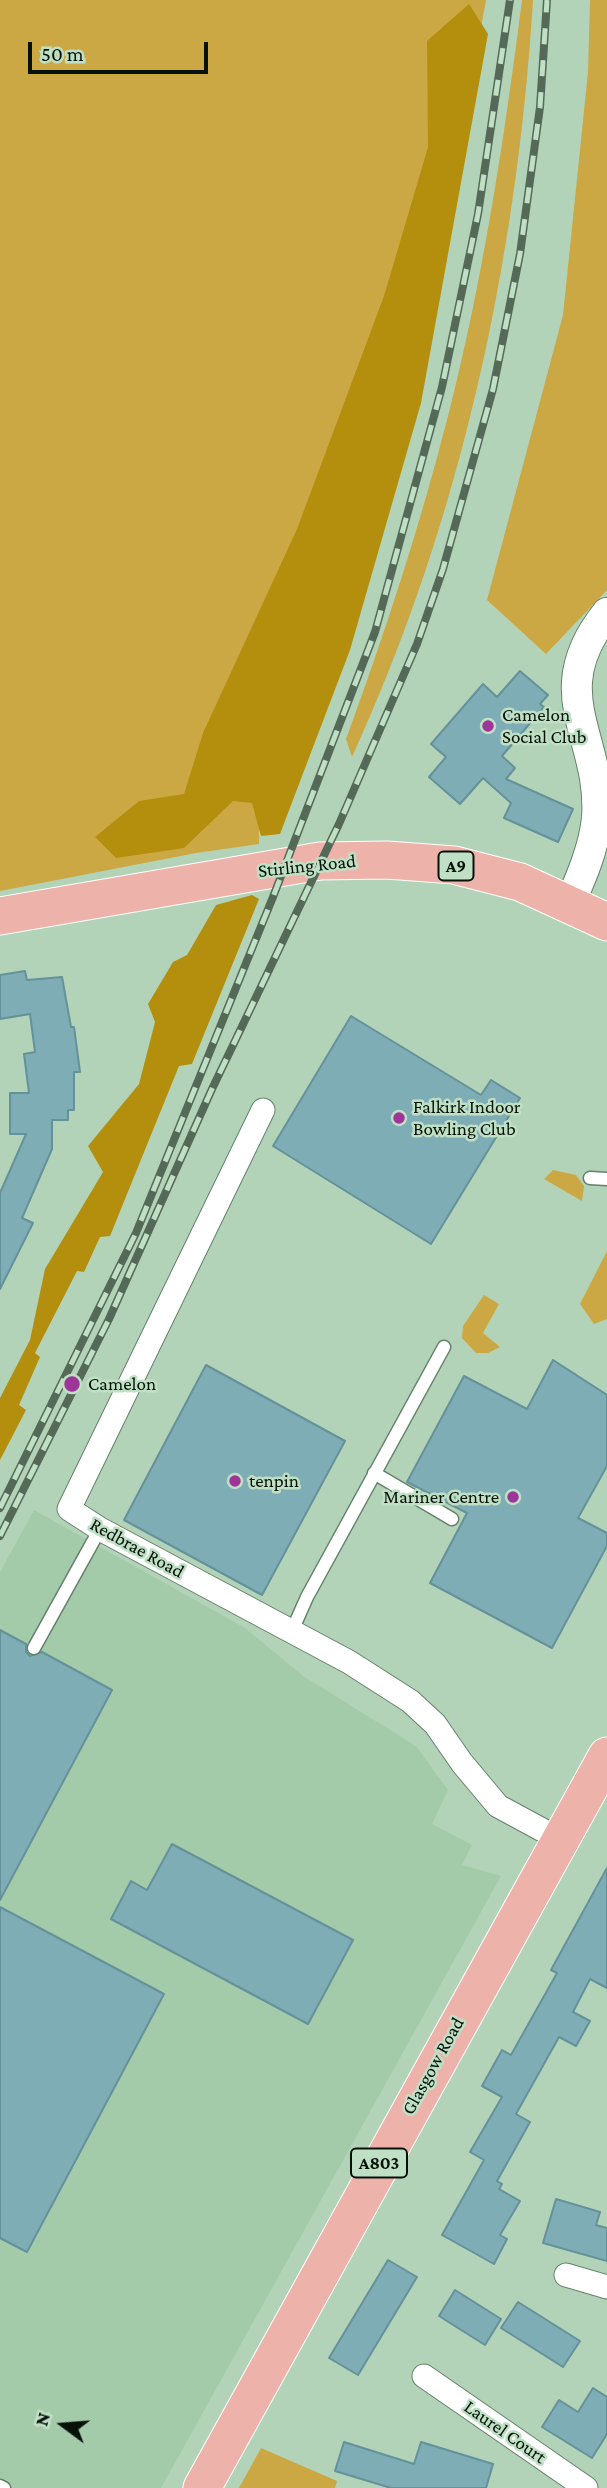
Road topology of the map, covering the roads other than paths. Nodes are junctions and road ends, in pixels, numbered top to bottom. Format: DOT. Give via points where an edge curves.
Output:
graph roads {
  1 [pos="607,612"];
  2 [pos="569,905"];
  3 [pos="0,916"];
  4 [pos="607,922"];
  5 [pos="263,1110"];
  6 [pos="590,1178"];
  7 [pos="607,1179"];
  8 [pos="443,1347"];
  9 [pos="374,1473"];
  10 [pos="452,1519"];
  11 [pos="100,1529"];
  12 [pos="291,1633"];
  13 [pos="34,1648"];
  14 [pos="607,1756"];
  15 [pos="561,1840"];
  16 [pos="566,2275"];
  17 [pos="607,2287"];
  18 [pos="425,2376"];
  19 [pos="201,2488"];
  20 [pos="586,2488"];
  1 -- 2 [label="street" via="579,662 576,702 597,817"];
  2 -- 3 [label="main road, Stirling Road / A9" via="520,882 454,865 320,861"];
  2 -- 4 [label="main road, Stirling Road / A9"];
  5 -- 11 [label="street, Redbrae Road" via="69,1509"];
  6 -- 7 [label="lane"];
  8 -- 9 [label="lane"];
  9 -- 10 [label="lane"];
  9 -- 12 [label="lane"];
  11 -- 12 [label="street, Redbrae Road"];
  11 -- 13 [label="lane"];
  12 -- 15 [label="street, Redbrae Road" via="349,1662 410,1701 435,1724 498,1806"];
  14 -- 15 [label="main road, Glasgow Road / A803"];
  15 -- 19 [label="main road, Glasgow Road / A803"];
  16 -- 17 [label="street"];
  18 -- 20 [label="street, Laurel Court"];
}
